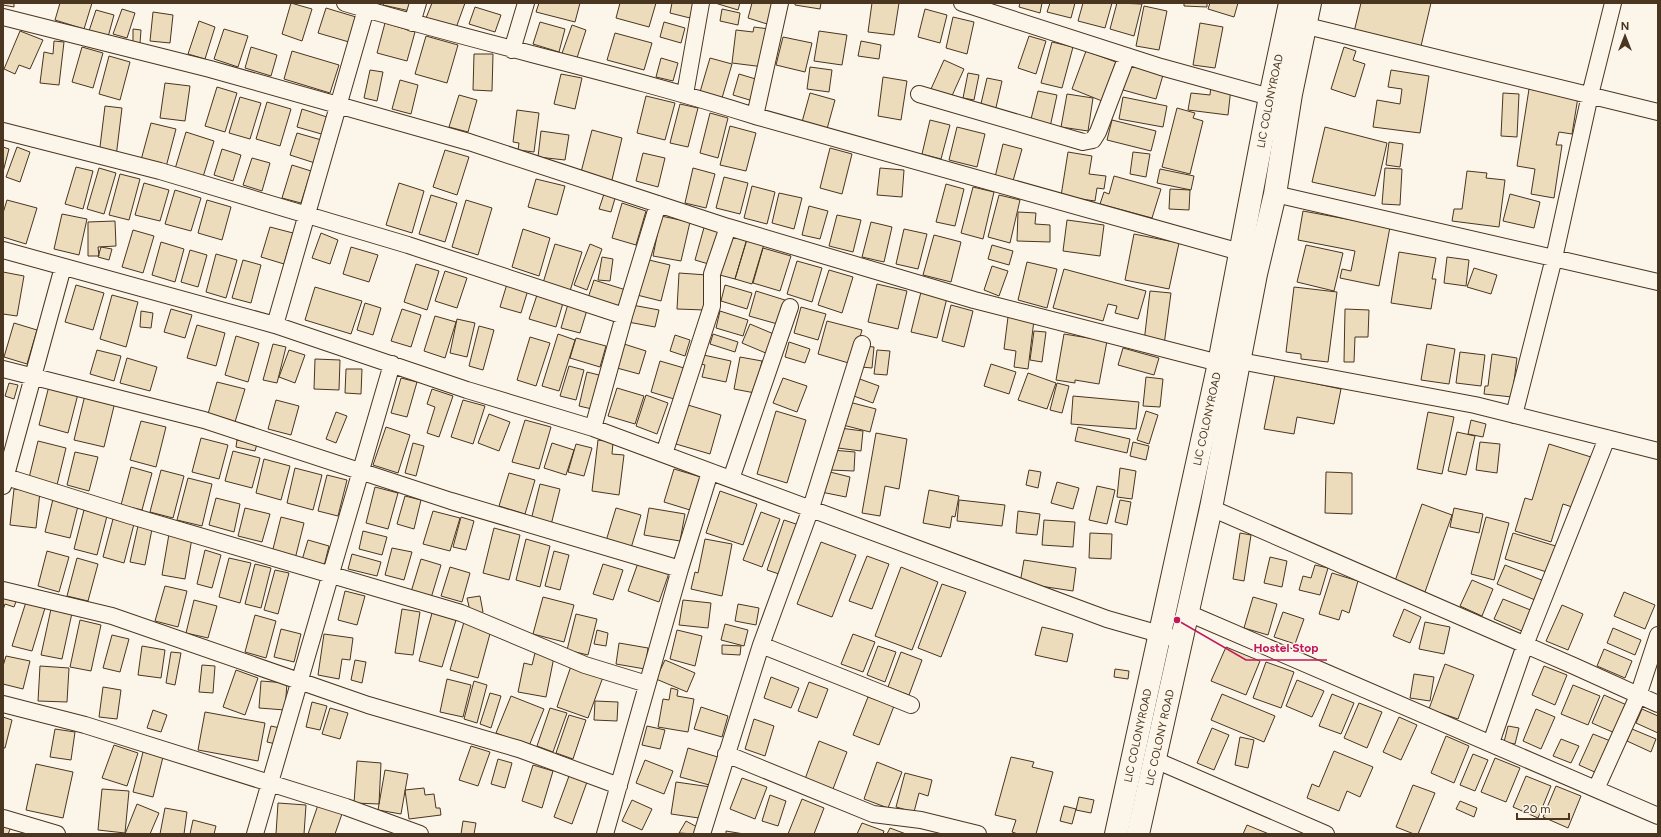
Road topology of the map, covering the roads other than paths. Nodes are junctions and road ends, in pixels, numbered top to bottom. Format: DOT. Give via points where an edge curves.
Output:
graph roads {
  1 [pos="345,3"];
  2 [pos="418,3"];
  3 [pos="526,3"];
  4 [pos="701,3"];
  5 [pos="780,3"];
  6 [pos="962,3"];
  7 [pos="1290,3"];
  8 [pos="1310,3"];
  9 [pos="1613,3"];
  10 [pos="366,9"];
  11 [pos="3,17"];
  12 [pos="412,23"];
  13 [pos="1307,26"];
  14 [pos="512,50"];
  15 [pos="1127,56"];
  16 [pos="685,94"];
  17 [pos="919,94"];
  18 [pos="1590,95"];
  19 [pos="1270,97"];
  20 [pos="338,105"];
  21 [pos="1658,112"];
  22 [pos="755,116"];
  23 [pos="3,131"];
  24 [pos="1275,194"];
  25 [pos="658,204"];
  26 [pos="307,215"];
  27 [pos="1248,215"];
  28 [pos="1269,220"];
  29 [pos="728,226"];
  30 [pos="3,250"];
  31 [pos="1240,252"];
  32 [pos="1554,258"];
  33 [pos="63,266"];
  34 [pos="1658,282"];
  35 [pos="790,307"];
  36 [pos="624,316"];
  37 [pos="275,325"];
  38 [pos="862,344"];
  39 [pos="1230,362"];
  40 [pos="392,364"];
  41 [pos="3,369"];
  42 [pos="33,376"];
  43 [pos="1514,415"];
  44 [pos="593,428"];
  45 [pos="1607,438"];
  46 [pos="1658,451"];
  47 [pos="664,454"];
  48 [pos="360,471"];
  49 [pos="710,472"];
  50 [pos="4,479"];
  51 [pos="731,479"];
  52 [pos="811,508"];
  53 [pos="1211,508"];
  54 [pos="680,569"];
  55 [pos="330,574"];
  56 [pos="3,590"];
  57 [pos="1188,613"];
  58 [pos="1160,634"];
  59 [pos="1658,635"];
  60 [pos="1181,641"];
  61 [pos="761,645"];
  62 [pos="1526,645"];
  63 [pos="300,681"];
  64 [pos="647,684"];
  65 [pos="1638,696"];
  66 [pos="3,704"];
  67 [pos="1658,704"];
  68 [pos="911,705"];
  69 [pos="1491,743"];
  70 [pos="726,754"];
  71 [pos="1155,760"];
  72 [pos="270,783"];
  73 [pos="619,786"];
  74 [pos="1596,789"];
  75 [pos="1658,816"];
  76 [pos="3,818"];
  77 [pos="57,834"];
  78 [pos="255,834"];
  79 [pos="420,834"];
  80 [pos="605,834"];
  81 [pos="702,834"];
  82 [pos="978,834"];
  83 [pos="1116,834"];
  84 [pos="1138,834"];
  85 [pos="1326,834"];
  1 -- 10 [label="street"];
  2 -- 12 [label="street"];
  3 -- 14 [label="street"];
  4 -- 16 [label="street"];
  5 -- 22 [label="street"];
  6 -- 15 [label="street"];
  7 -- 19 [label="main road, LIC COLONYROAD"];
  8 -- 13 [label="main road, LIC COLONYROAD"];
  9 -- 18 [label="street"];
  10 -- 12 [label="street"];
  10 -- 20 [label="street"];
  11 -- 20 [label="street" via="210,69"];
  12 -- 14 [label="street"];
  13 -- 18 [label="street"];
  13 -- 24 [label="main road, LIC COLONYROAD" via="1291,94"];
  14 -- 16 [label="street"];
  15 -- 17 [label="street" via="1093,140 1082,142"];
  15 -- 19 [label="street" via="1161,68"];
  16 -- 22 [label="street"];
  18 -- 21 [label="street"];
  18 -- 32 [label="street"];
  19 -- 27 [label="main road, LIC COLONYROAD"];
  20 -- 25 [label="street" via="469,142"];
  20 -- 26 [label="street"];
  22 -- 31 [label="street"];
  23 -- 26 [label="street" via="160,171"];
  24 -- 28 [label="main road, LIC COLONYROAD"];
  24 -- 32 [label="street"];
  25 -- 29 [label="street"];
  25 -- 36 [label="street"];
  26 -- 36 [label="street" via="408,244"];
  26 -- 37 [label="street"];
  27 -- 28 [label="main road"];
  27 -- 31 [label="main road, LIC COLONYROAD"];
  28 -- 39 [label="main road, LIC COLONYROAD"];
  29 -- 39 [label="street" via="974,300"];
  29 -- 47 [label="street" via="712,274 712,306"];
  30 -- 33 [label="street"];
  31 -- 39 [label="main road, LIC COLONYROAD"];
  32 -- 34 [label="street"];
  32 -- 43 [label="street"];
  33 -- 37 [label="street"];
  33 -- 42 [label="street"];
  35 -- 51 [label="street"];
  36 -- 44 [label="street"];
  37 -- 40 [label="street"];
  38 -- 52 [label="street"];
  39 -- 43 [label="street" via="1475,405"];
  39 -- 53 [label="main road, LIC COLONYROAD"];
  39 -- 58 [label="main road, LIC COLONYROAD"];
  40 -- 44 [label="street" via="467,390"];
  40 -- 48 [label="street"];
  41 -- 42 [label="street"];
  42 -- 48 [label="street" via="204,420"];
  42 -- 50 [label="street"];
  43 -- 45 [label="street"];
  44 -- 47 [label="street"];
  45 -- 46 [label="street"];
  45 -- 62 [label="street"];
  47 -- 49 [label="street"];
  48 -- 54 [label="street" via="450,501"];
  48 -- 55 [label="street"];
  49 -- 51 [label="street"];
  49 -- 54 [label="street"];
  50 -- 55 [label="street"];
  51 -- 52 [label="street"];
  52 -- 58 [label="street" via="1107,619"];
  52 -- 61 [label="street"];
  53 -- 57 [label="main road, LIC COLONYROAD"];
  53 -- 62 [label="street"];
  54 -- 64 [label="street"];
  55 -- 63 [label="street"];
  55 -- 64 [label="street" via="461,612 585,665"];
  56 -- 63 [label="street" via="112,616"];
  57 -- 60 [label="main road, LIC COLONYROAD"];
  57 -- 69 [label="street"];
  58 -- 60 [label="street"];
  58 -- 83 [label="main road, LIC COLONYROAD"];
  59 -- 65 [label="street"];
  60 -- 71 [label="main road, LIC COLONY ROAD"];
  61 -- 68 [label="street"];
  61 -- 70 [label="street"];
  62 -- 65 [label="street"];
  62 -- 69 [label="street"];
  63 -- 72 [label="street"];
  63 -- 73 [label="street" via="368,705 519,749"];
  64 -- 73 [label="street"];
  65 -- 67 [label="street"];
  65 -- 74 [label="street"];
  66 -- 72 [label="street" via="86,725"];
  69 -- 74 [label="street"];
  70 -- 81 [label="street"];
  70 -- 82 [label="street" via="873,814 921,820"];
  71 -- 84 [label="main road, LIC COLONY ROAD"];
  71 -- 85 [label="street"];
  72 -- 78 [label="street"];
  72 -- 79 [label="street"];
  73 -- 80 [label="street"];
  74 -- 75 [label="street"];
  76 -- 77 [label="street"];
}
